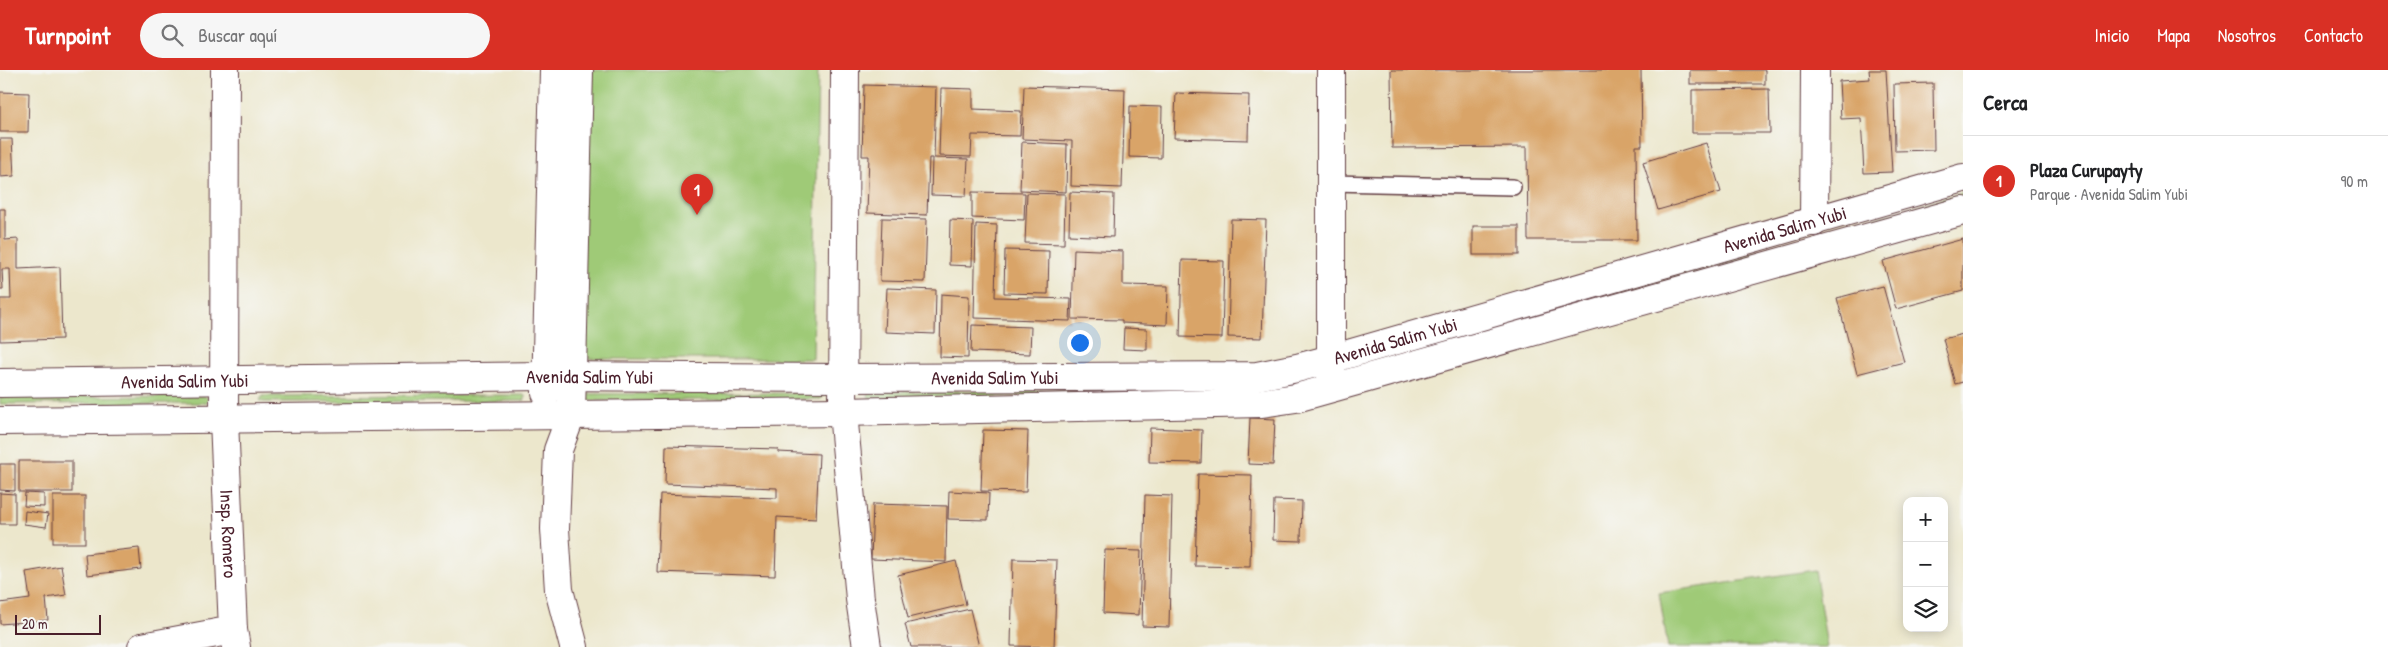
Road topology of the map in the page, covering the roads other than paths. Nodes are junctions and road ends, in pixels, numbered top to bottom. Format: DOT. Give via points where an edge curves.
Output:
graph roads {
  1 [pos="225,70"];
  2 [pos="554,70"];
  3 [pos="579,70"];
  4 [pos="846,70"];
  5 [pos="1331,70"];
  6 [pos="1815,70"];
  7 [pos="1963,178"];
  8 [pos="1331,183"];
  9 [pos="1513,187"];
  10 [pos="1963,210"];
  11 [pos="1814,222"];
  12 [pos="1331,359"];
  13 [pos="559,376"];
  14 [pos="843,378"];
  15 [pos="224,382"];
  16 [pos="0,383"];
  17 [pos="1331,388"];
  18 [pos="843,412"];
  19 [pos="558,415"];
  20 [pos="224,420"];
  21 [pos="0,421"];
  22 [pos="234,639"];
  23 [pos="142,647"];
  24 [pos="574,647"];
  25 [pos="867,647"];
  1 -- 15 [label="street, Insp. Romero"];
  2 -- 13 [label="street"];
  3 -- 13 [label="street"];
  4 -- 14 [label="street"];
  5 -- 8 [label="street"];
  6 -- 11 [label="street"];
  7 -- 11 [label="street, Avenida Salim Yubi"];
  8 -- 9 [label="lane"];
  8 -- 12 [label="street"];
  10 -- 17 [label="street, Avenida Salim Yubi"];
  11 -- 12 [label="street, Avenida Salim Yubi"];
  12 -- 14 [label="street, Avenida Salim Yubi" via="1257,376"];
  12 -- 17 [label="street"];
  13 -- 14 [label="street, Avenida Salim Yubi"];
  13 -- 15 [label="street, Avenida Salim Yubi"];
  13 -- 19 [label="street"];
  14 -- 18 [label="street"];
  15 -- 16 [label="street, Avenida Salim Yubi"];
  15 -- 20 [label="street, Insp. Romero"];
  17 -- 18 [label="street, Avenida Salim Yubi" via="1262,403"];
  18 -- 19 [label="street, Avenida Salim Yubi"];
  18 -- 25 [label="street"];
  19 -- 20 [label="street, Avenida Salim Yubi"];
  19 -- 24 [label="street" via="555,529 559,590"];
  20 -- 21 [label="street, Avenida Salim Yubi"];
  20 -- 22 [label="street, Insp. Romero"];
  22 -- 23 [label="street"];
}
